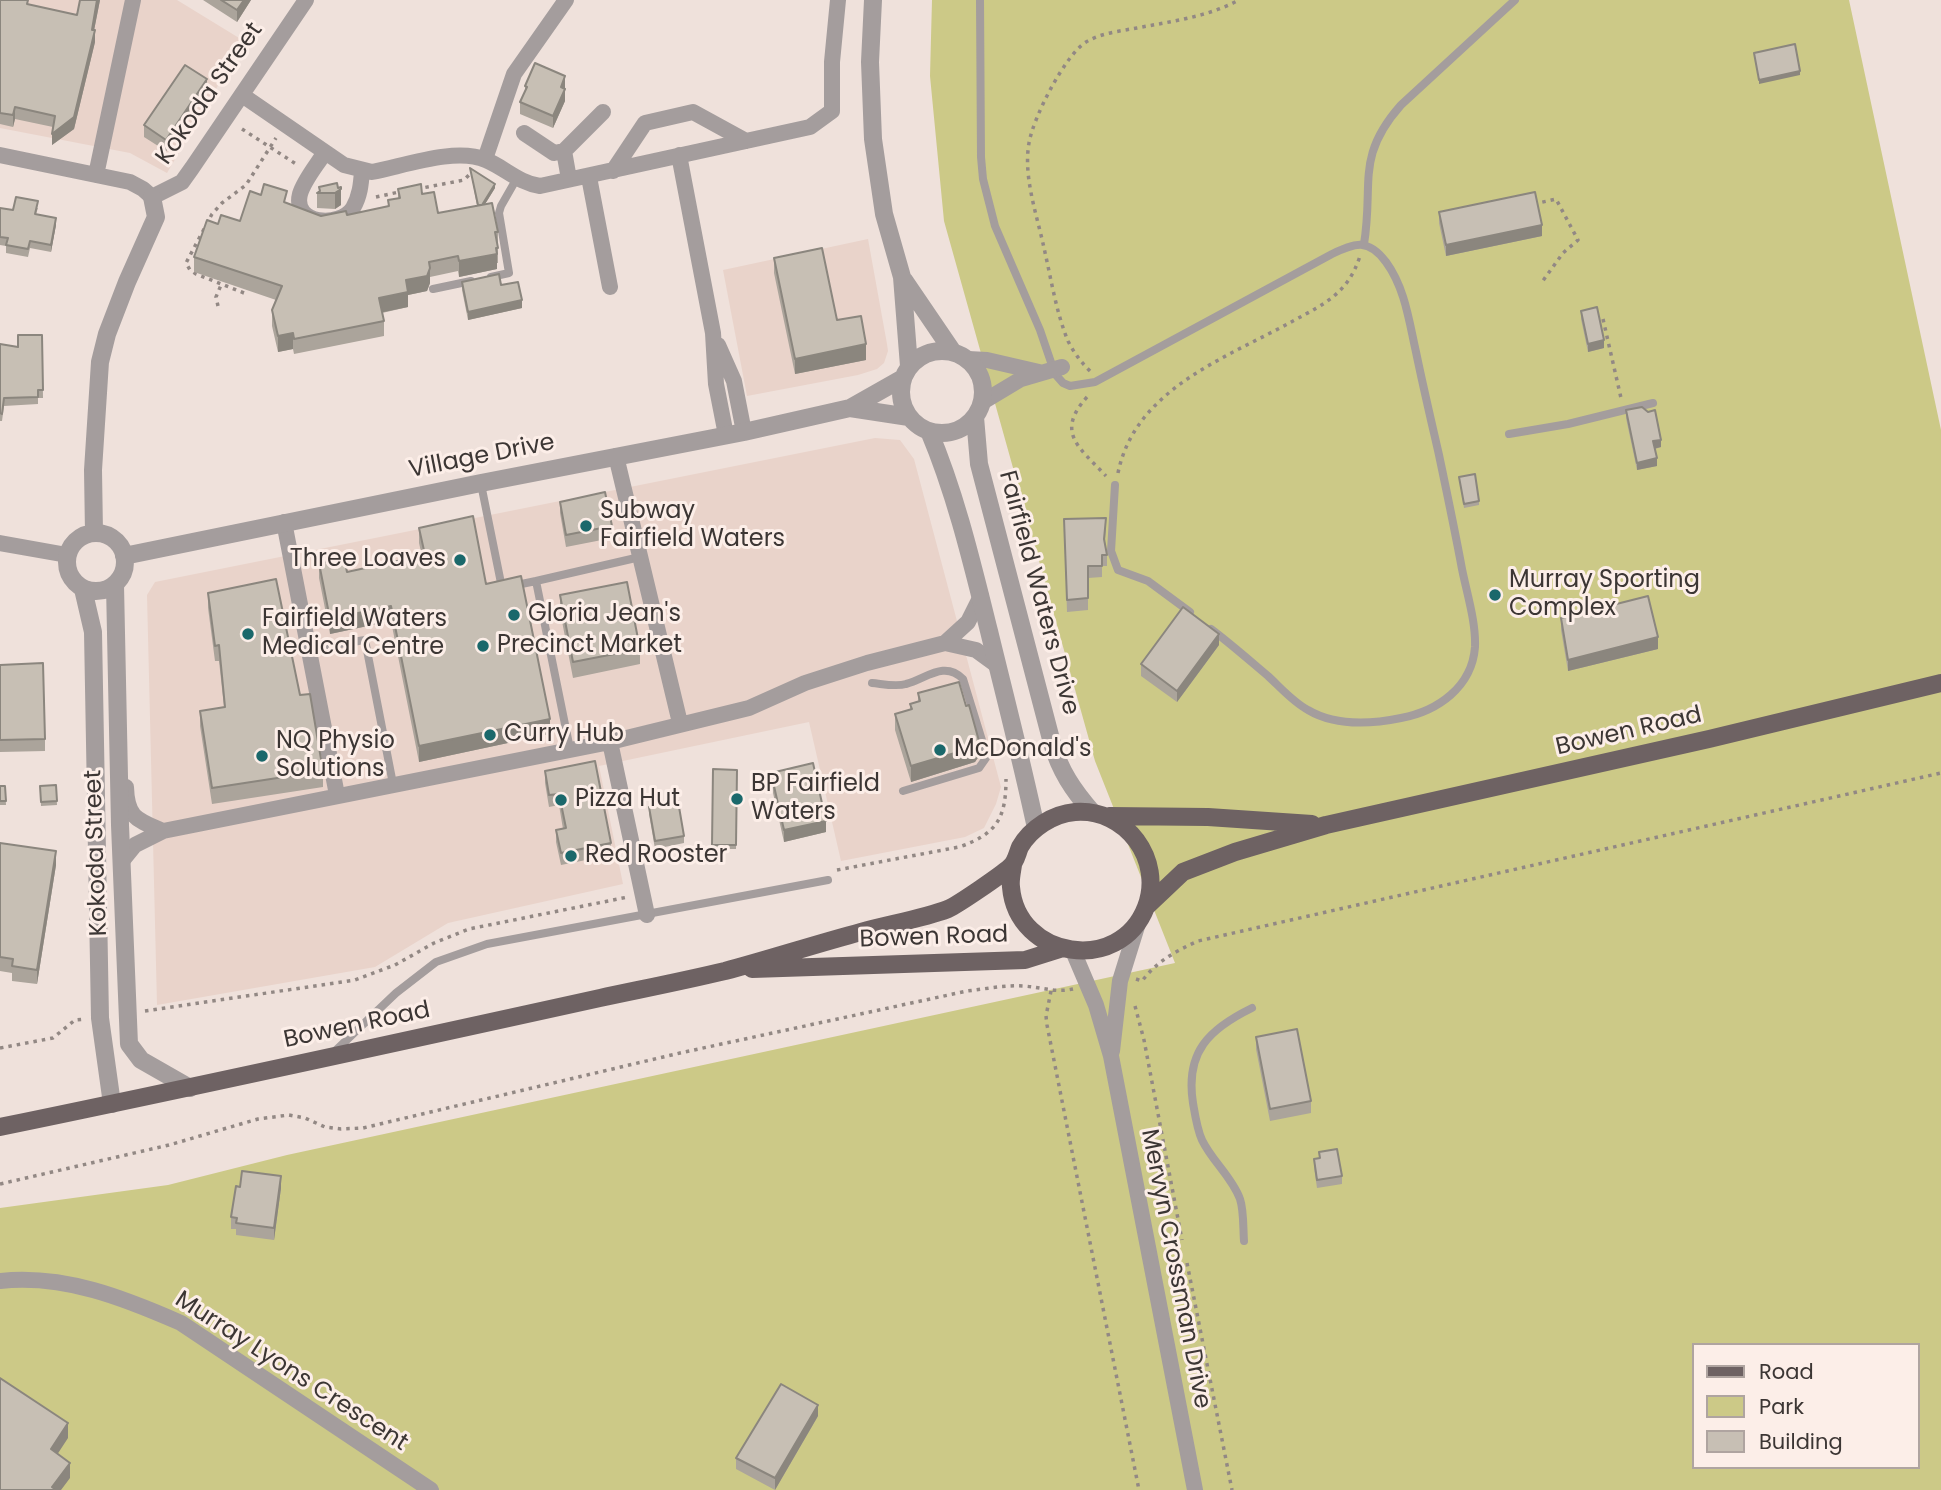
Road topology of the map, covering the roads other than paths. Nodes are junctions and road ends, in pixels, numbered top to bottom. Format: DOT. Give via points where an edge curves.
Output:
graph roads {
  1 [pos="133,0"];
  2 [pos="306,0"];
  3 [pos="566,0"];
  4 [pos="838,0"];
  5 [pos="873,0"];
  6 [pos="980,0"];
  7 [pos="1515,0"];
  8 [pos="242,95"];
  9 [pos="603,112"];
  10 [pos="524,133"];
  11 [pos="746,141"];
  12 [pos="564,151"];
  13 [pos="326,152"];
  14 [pos="0,155"];
  15 [pos="679,155"];
  16 [pos="485,159"];
  17 [pos="362,171"];
  18 [pos="613,171"];
  19 [pos="96,174"];
  20 [pos="589,177"];
  21 [pos="517,178"];
  22 [pos="569,179"];
  23 [pos="152,197"];
  24 [pos="1364,244"];
  25 [pos="902,278"];
  26 [pos="610,287"];
  27 [pos="433,289"];
  28 [pos="960,356"];
  29 [pos="1052,370"];
  30 [pos="906,372"];
  31 [pos="1653,404"];
  32 [pos="850,408"];
  33 [pos="978,410"];
  34 [pos="909,418"];
  35 [pos="929,431"];
  36 [pos="735,434"];
  37 [pos="1508,435"];
  38 [pos="616,456"];
  39 [pos="481,482"];
  40 [pos="1115,485"];
  41 [pos="284,522"];
  42 [pos="94,533"];
  43 [pos="0,543"];
  44 [pos="67,555"];
  45 [pos="124,556"];
  46 [pos="640,557"];
  47 [pos="536,581"];
  48 [pos="115,584"];
  49 [pos="83,589"];
  50 [pos="981,596"];
  51 [pos="944,643"];
  52 [pos="308,649"];
  53 [pos="998,666"];
  54 [pos="872,683"];
  55 [pos="1941,683"];
  56 [pos="680,723"];
  57 [pos="610,741"];
  58 [pos="118,746"];
  59 [pos="570,749"];
  60 [pos="393,784"];
  61 [pos="903,791"];
  62 [pos="337,795"];
  63 [pos="95,806"];
  64 [pos="1099,814"];
  65 [pos="1326,825"];
  66 [pos="1036,828"];
  67 [pos="163,831"];
  68 [pos="122,861"];
  69 [pos="1013,865"];
  70 [pos="828,880"];
  71 [pos="1142,914"];
  72 [pos="647,915"];
  73 [pos="1067,950"];
  74 [pos="724,971"];
  75 [pos="1252,1009"];
  76 [pos="1111,1056"];
  77 [pos="329,1058"];
  78 [pos="190,1088"];
  79 [pos="112,1104"];
  80 [pos="0,1127"];
  81 [pos="1244,1241"];
  82 [pos="0,1281"];
  83 [pos="431,1490"];
  84 [pos="1195,1490"];
  1 -- 19 [label="street"];
  2 -- 8 [label="street, Kokoda Street"];
  3 -- 16 [label="street" via="514,74"];
  4 -- 11 [label="street" via="832,111 810,127"];
  5 -- 25 [label="street" via="873,139 884,214"];
  6 -- 29 [label="lane" via="984,179 995,226 1040,330"];
  7 -- 24 [label="lane" via="1388,120 1369,164"];
  8 -- 13 [label="street"];
  8 -- 23 [label="street, Kokoda Street" via="182,182"];
  9 -- 12 [label="street"];
  10 -- 12 [label="street" via="554,153"];
  11 -- 15 [label="street"];
  11 -- 18 [label="street" via="693,112 681,114 645,123"];
  12 -- 22 [label="street"];
  13 -- 17 [label="street"];
  13 -- 17 [label="street" via="300,193 299,202 308,217 316,221 348,214 360,191"];
  14 -- 19 [label="street"];
  15 -- 18 [label="street"];
  15 -- 36 [label="street" via="713,333 734,381"];
  16 -- 17 [label="street" via="456,155"];
  16 -- 21 [label="street"];
  18 -- 20 [label="street"];
  19 -- 23 [label="street" via="130,182"];
  20 -- 22 [label="street"];
  20 -- 26 [label="street"];
  21 -- 22 [label="street" via="540,186"];
  21 -- 27 [label="lane" via="499,213 509,273"];
  23 -- 42 [label="street, Kokoda Street" via="156,217 107,334 100,362"];
  24 -- 29 [label="lane" via="1332,254 1094,382 1070,386"];
  24 -- 40 [label="lane" via="1385,260 1404,297 1456,532 1475,646 1470,668 1451,695 1426,711 1390,721 1345,722 1307,710 1235,646 1148,581 1118,570 1111,551"];
  25 -- 28 [label="street"];
  25 -- 30 [label="street"];
  28 -- 29 [label="street"];
  28 -- 30 [label="street" via="929,352"];
  28 -- 33 [label="street" via="976,368 981,379"];
  29 -- 33 [label="street" via="1021,379"];
  30 -- 32 [label="street, Village Drive"];
  30 -- 34 [label="street" via="900,391"];
  31 -- 37 [label="lane"];
  32 -- 34 [label="street, Village Drive"];
  32 -- 36 [label="street, Village Drive"];
  33 -- 35 [label="street" via="954,431"];
  33 -- 64 [label="street, Fairfield Waters Drive" via="979,464 1059,767 1073,789"];
  34 -- 35 [label="street"];
  35 -- 50 [label="street"];
  36 -- 38 [label="street, Village Drive"];
  38 -- 39 [label="street, Village Drive"];
  38 -- 46 [label="street"];
  39 -- 41 [label="street, Village Drive"];
  39 -- 47 [label="lane" via="502,588"];
  41 -- 45 [label="street, Village Drive"];
  41 -- 52 [label="street"];
  42 -- 44 [label="street" via="77,539"];
  42 -- 45 [label="street" via="114,539"];
  43 -- 44 [label="street"];
  44 -- 49 [label="street" via="69,575"];
  45 -- 48 [label="street" via="124,572"];
  46 -- 47 [label="lane"];
  46 -- 56 [label="street"];
  47 -- 59 [label="lane"];
  48 -- 49 [label="street" via="99,592"];
  48 -- 58 [label="street, Kokoda Street"];
  49 -- 63 [label="street, Kokoda Street" via="93,632"];
  50 -- 51 [label="street" via="968,622"];
  50 -- 53 [label="street"];
  51 -- 53 [label="street" via="976,650"];
  51 -- 56 [label="street" via="805,683 749,708"];
  52 -- 60 [label="lane" via="365,640"];
  52 -- 62 [label="street"];
  53 -- 66 [label="street"];
  54 -- 61 [label="lane" via="900,686 941,671 955,672 963,679 985,750 979,768"];
  55 -- 65 [label="main road, Bowen Road"];
  56 -- 57 [label="street"];
  57 -- 59 [label="street"];
  57 -- 72 [label="street"];
  58 -- 63 [label="street" via="105,798"];
  58 -- 67 [label="street" via="125,762 129,809 137,819"];
  58 -- 68 [label="street, Kokoda Street"];
  59 -- 60 [label="street"];
  60 -- 62 [label="street"];
  62 -- 67 [label="street"];
  63 -- 79 [label="street, Kokoda Street" via="100,1018"];
  64 -- 65 [label="main road, Bowen Road"];
  64 -- 66 [label="main road, Bowen Road" via="1072,812"];
  64 -- 71 [label="main road" via="1123,825 1145,854 1150,880"];
  65 -- 71 [label="main road, Bowen Road" via="1183,872"];
  66 -- 69 [label="main road, Bowen Road" via="1021,845"];
  67 -- 68 [label="street" via="135,845"];
  68 -- 78 [label="street, Kokoda Street" via="129,1044 141,1060"];
  69 -- 73 [label="main road, Bowen Road" via="1015,907 1026,925 1041,939"];
  69 -- 74 [label="main road, Bowen Road" via="949,908"];
  70 -- 72 [label="lane"];
  71 -- 73 [label="main road, Bowen Road" via="1111,945 1092,951"];
  71 -- 76 [label="street, Mervyn Crossman Drive" via="1120,981"];
  72 -- 77 [label="lane" via="487,944 436,962 396,993"];
  73 -- 74 [label="main road, Bowen Road" via="1025,960"];
  73 -- 76 [label="street, Mervyn Crossman Drive" via="1088,986"];
  74 -- 77 [label="main road, Bowen Road"];
  75 -- 81 [label="lane" via="1221,1024 1210,1035 1198,1051 1192,1082 1201,1138 1241,1201"];
  76 -- 84 [label="street, Mervyn Crossman Drive"];
  77 -- 78 [label="main road, Bowen Road"];
  78 -- 79 [label="main road, Bowen Road"];
  79 -- 80 [label="main road, Bowen Road"];
  82 -- 83 [label="street, Murray Lyons Crescent" via="86,1287 181,1322"];
}
